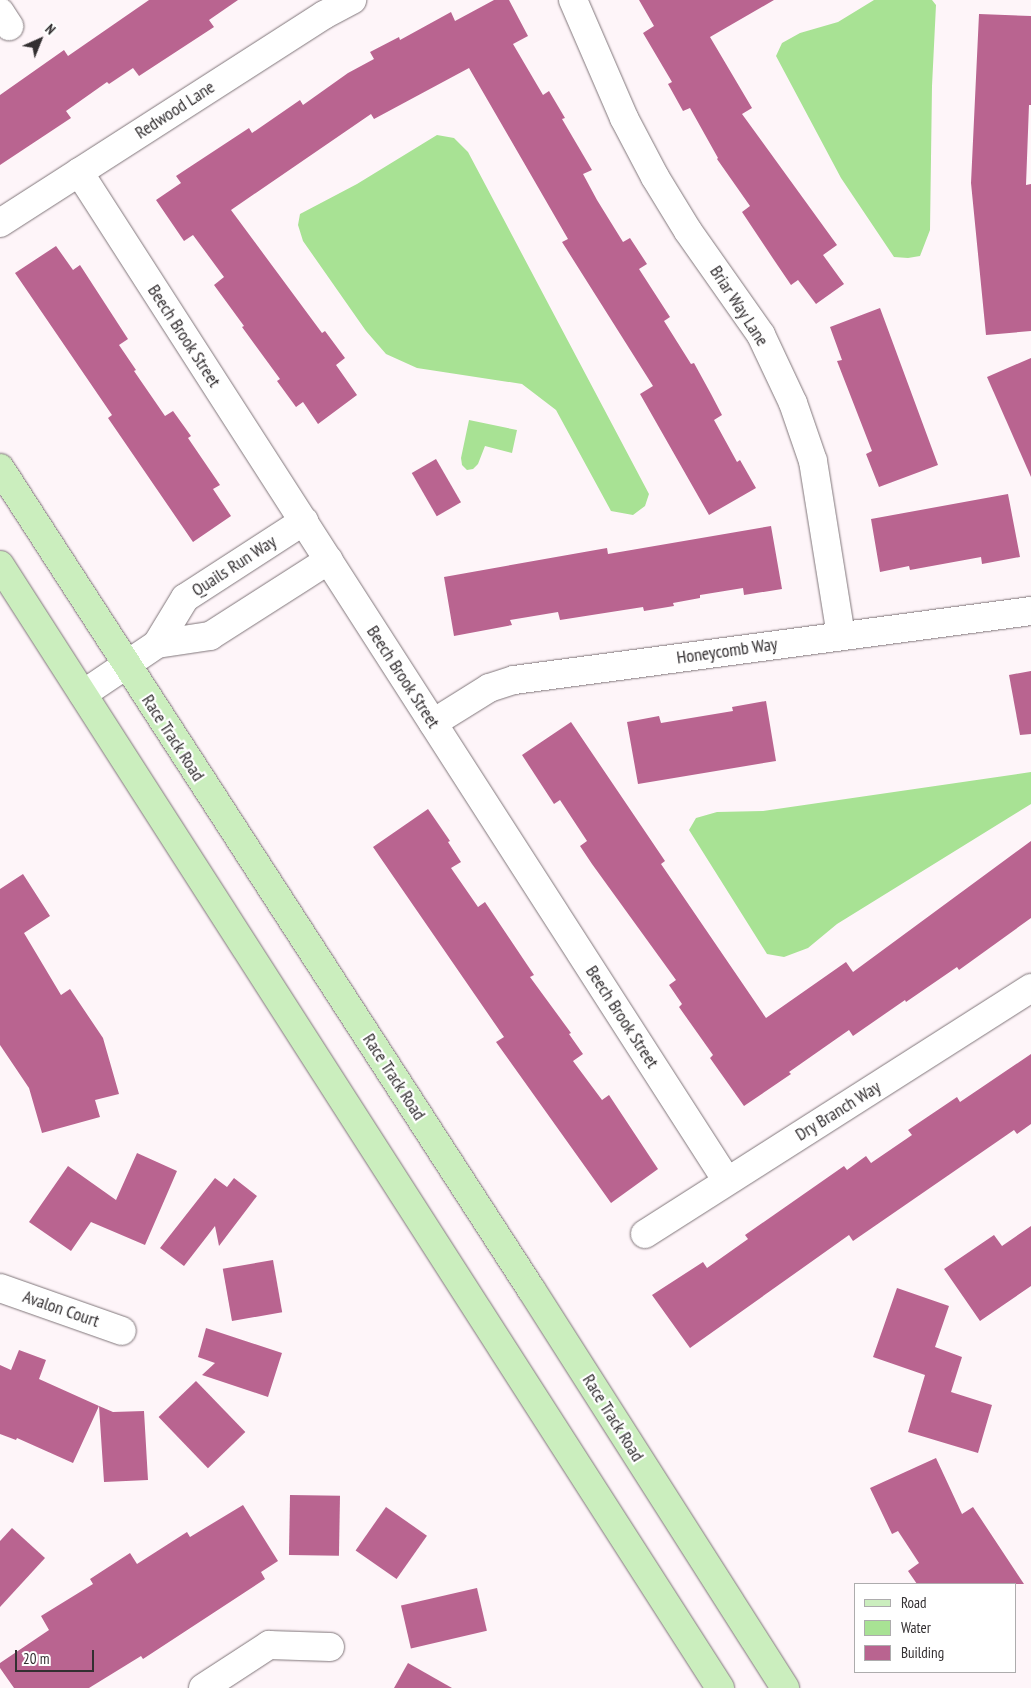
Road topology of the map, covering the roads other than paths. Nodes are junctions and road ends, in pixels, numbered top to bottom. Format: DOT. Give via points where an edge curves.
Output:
graph roads {
  1 [pos="352,0"];
  2 [pos="573,0"];
  3 [pos="79,172"];
  4 [pos="0,223"];
  5 [pos="0,468"];
  6 [pos="304,521"];
  7 [pos="329,560"];
  8 [pos="0,565"];
  9 [pos="1031,611"];
  10 [pos="841,636"];
  11 [pos="157,644"];
  12 [pos="126,664"];
  13 [pos="82,694"];
  14 [pos="433,723"];
  15 [pos="1031,988"];
  16 [pos="728,1181"];
  17 [pos="646,1234"];
  18 [pos="0,1288"];
  19 [pos="122,1331"];
  20 [pos="330,1646"];
  21 [pos="203,1688"];
  22 [pos="720,1688"];
  23 [pos="785,1688"];
  1 -- 3 [label="street, Redwood Lane"];
  2 -- 10 [label="street, Briar Way Lane" via="624,118 655,176 688,231 761,335 793,403 813,461"];
  3 -- 4 [label="street, Redwood Lane"];
  3 -- 6 [label="street, Beech Brook Street"];
  5 -- 12 [label="main road, Race Track Road"];
  6 -- 7 [label="street, Beech Brook Street"];
  6 -- 11 [label="street, Quails Run Way" via="185,598"];
  7 -- 11 [label="street, Quails Run Way" via="210,636"];
  7 -- 14 [label="street, Beech Brook Street"];
  8 -- 13 [label="main road"];
  9 -- 10 [label="street, Honeycomb Way"];
  10 -- 14 [label="street, Honeycomb Way" via="514,680 489,688"];
  11 -- 12 [label="street, Quails Run Way"];
  12 -- 13 [label="street, Quails Run Way"];
  12 -- 23 [label="main road, Race Track Road"];
  13 -- 22 [label="main road"];
  14 -- 16 [label="street, Beech Brook Street"];
  15 -- 16 [label="street, Dry Branch Way"];
  16 -- 17 [label="street, Dry Branch Way"];
  18 -- 19 [label="street, Avalon Court"];
  20 -- 21 [label="street" via="269,1645"];
}
